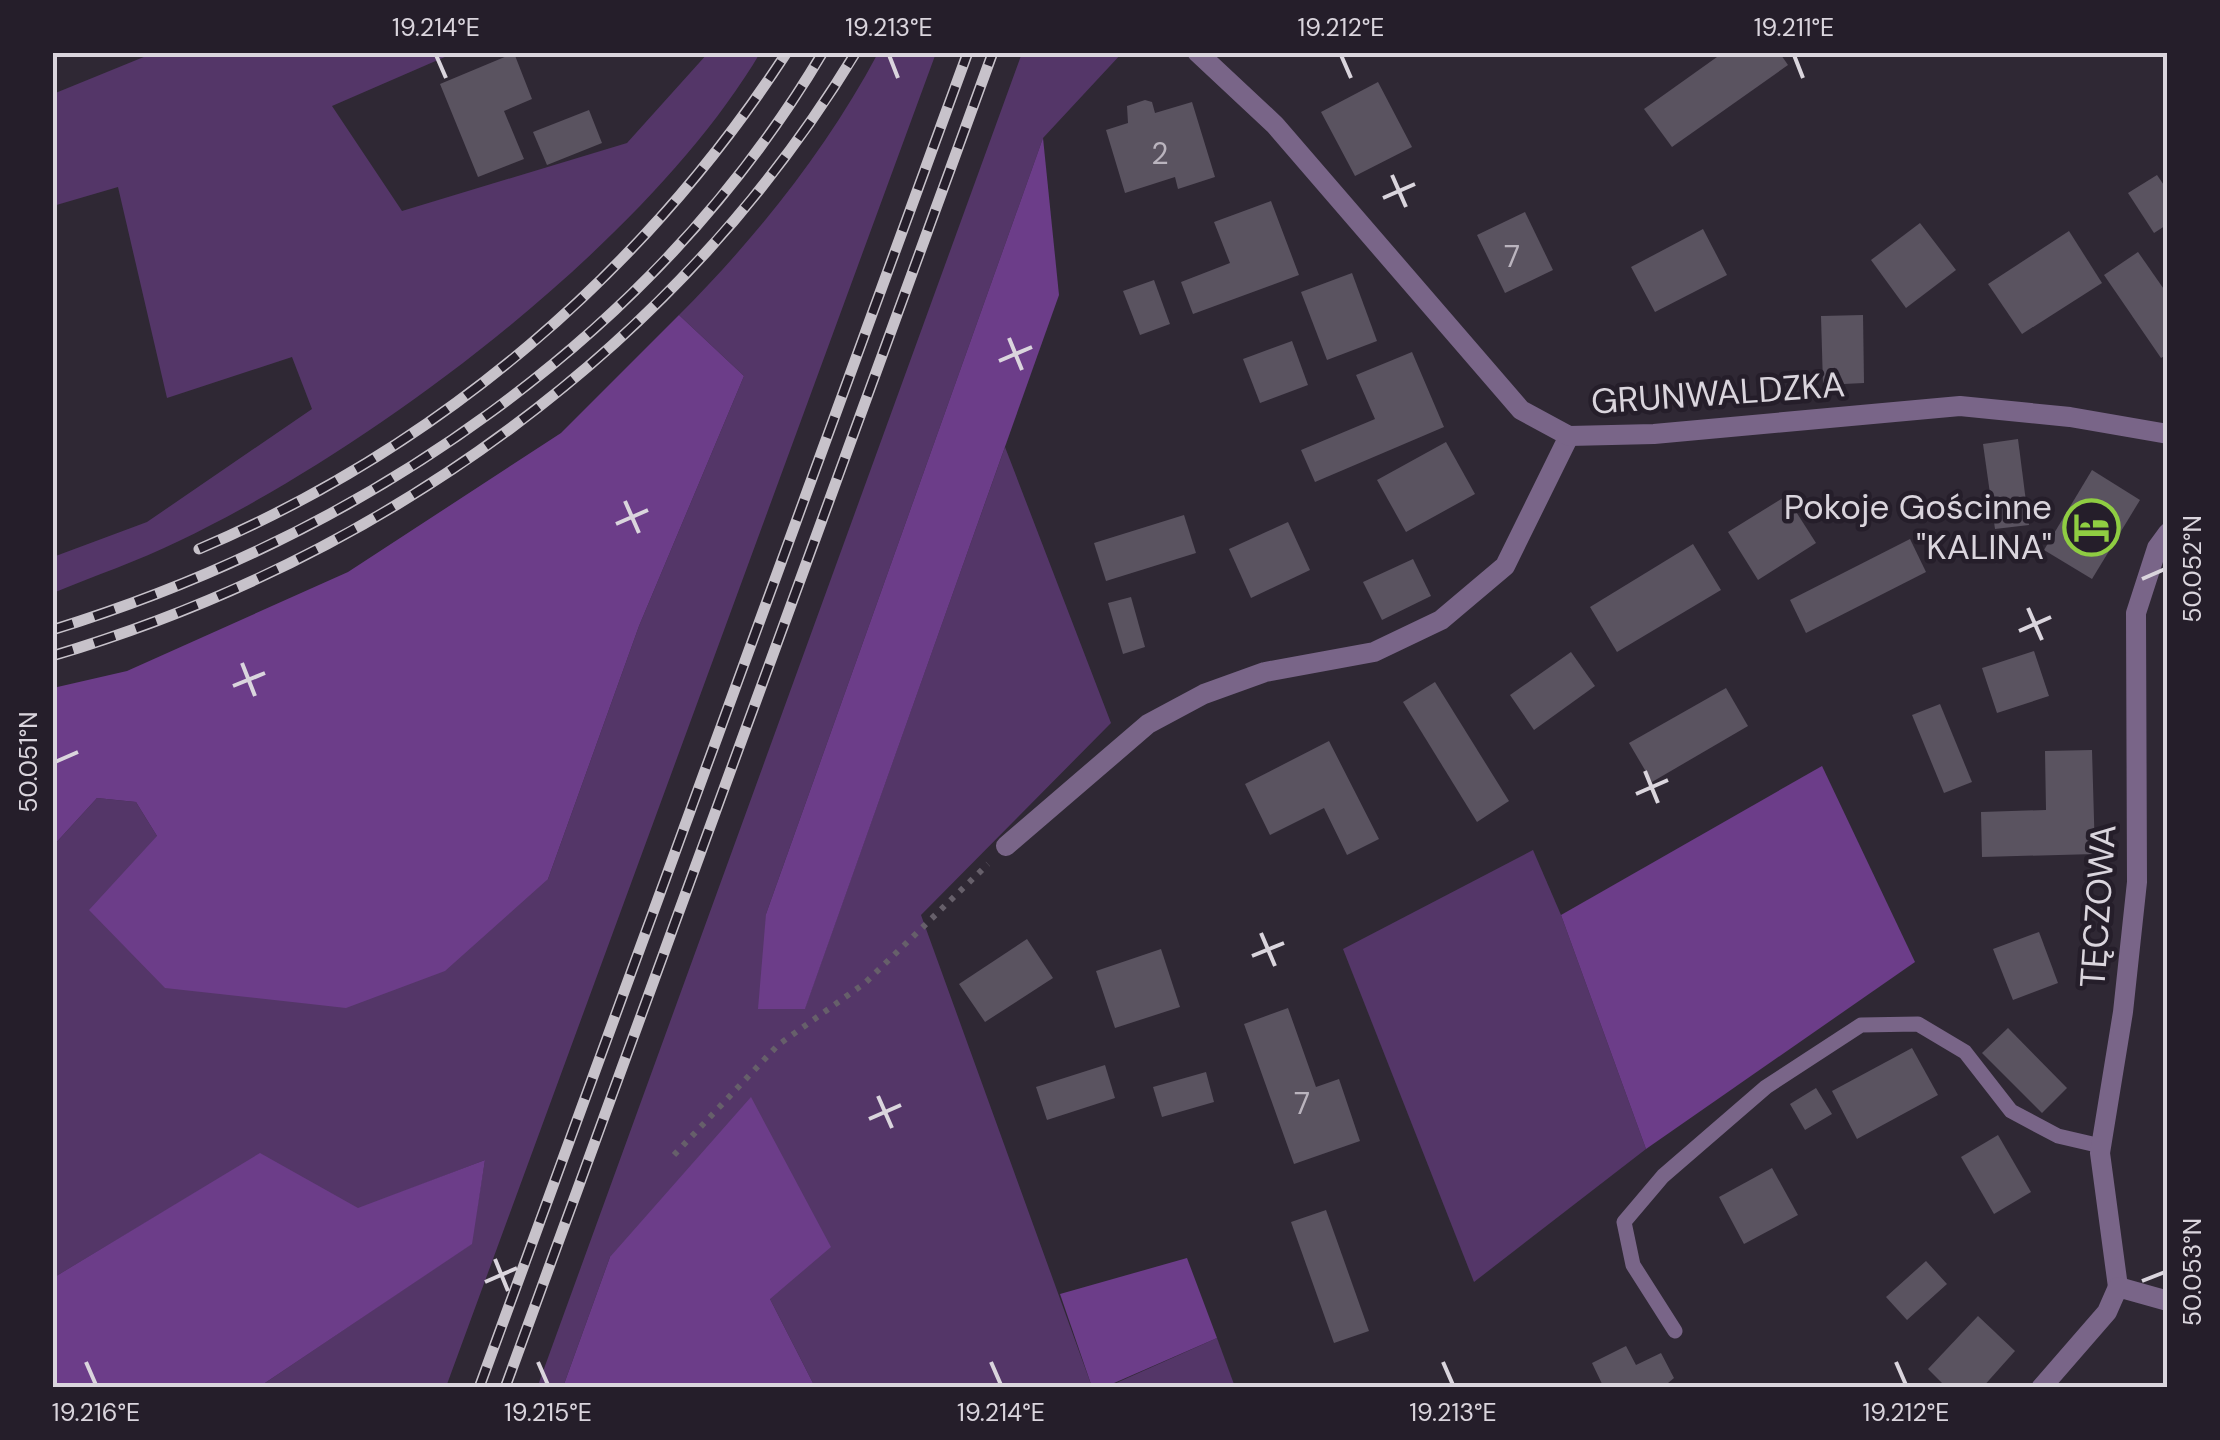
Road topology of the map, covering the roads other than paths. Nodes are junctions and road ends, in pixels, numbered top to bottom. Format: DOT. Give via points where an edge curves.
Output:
graph roads {
  1 [pos="1197,52"];
  2 [pos="2168,434"];
  3 [pos="1569,436"];
  4 [pos="2168,533"];
  5 [pos="1006,846"];
  6 [pos="2101,1146"];
  7 [pos="2118,1287"];
  8 [pos="2168,1301"];
  9 [pos="1676,1331"];
  10 [pos="2041,1388"];
  1 -- 3 [label="street, GRUNWALDZKA" via="1274,124 1521,410"];
  2 -- 3 [label="street, GRUNWALDZKA" via="1960,406"];
  3 -- 5 [label="street" via="1505,566 1441,620 1374,652 1265,672 1204,694 1148,724"];
  4 -- 6 [label="street, TĘCZOWA" via="2136,613 2137,882"];
  6 -- 7 [label="street, TĘCZOWA"];
  6 -- 9 [label="lane" via="2058,1136 2010,1111 1965,1052 1918,1024 1861,1025 1766,1087 1663,1176 1624,1222 1633,1266"];
  7 -- 8 [label="street"];
  7 -- 10 [label="street" via="2107,1312"];
}
